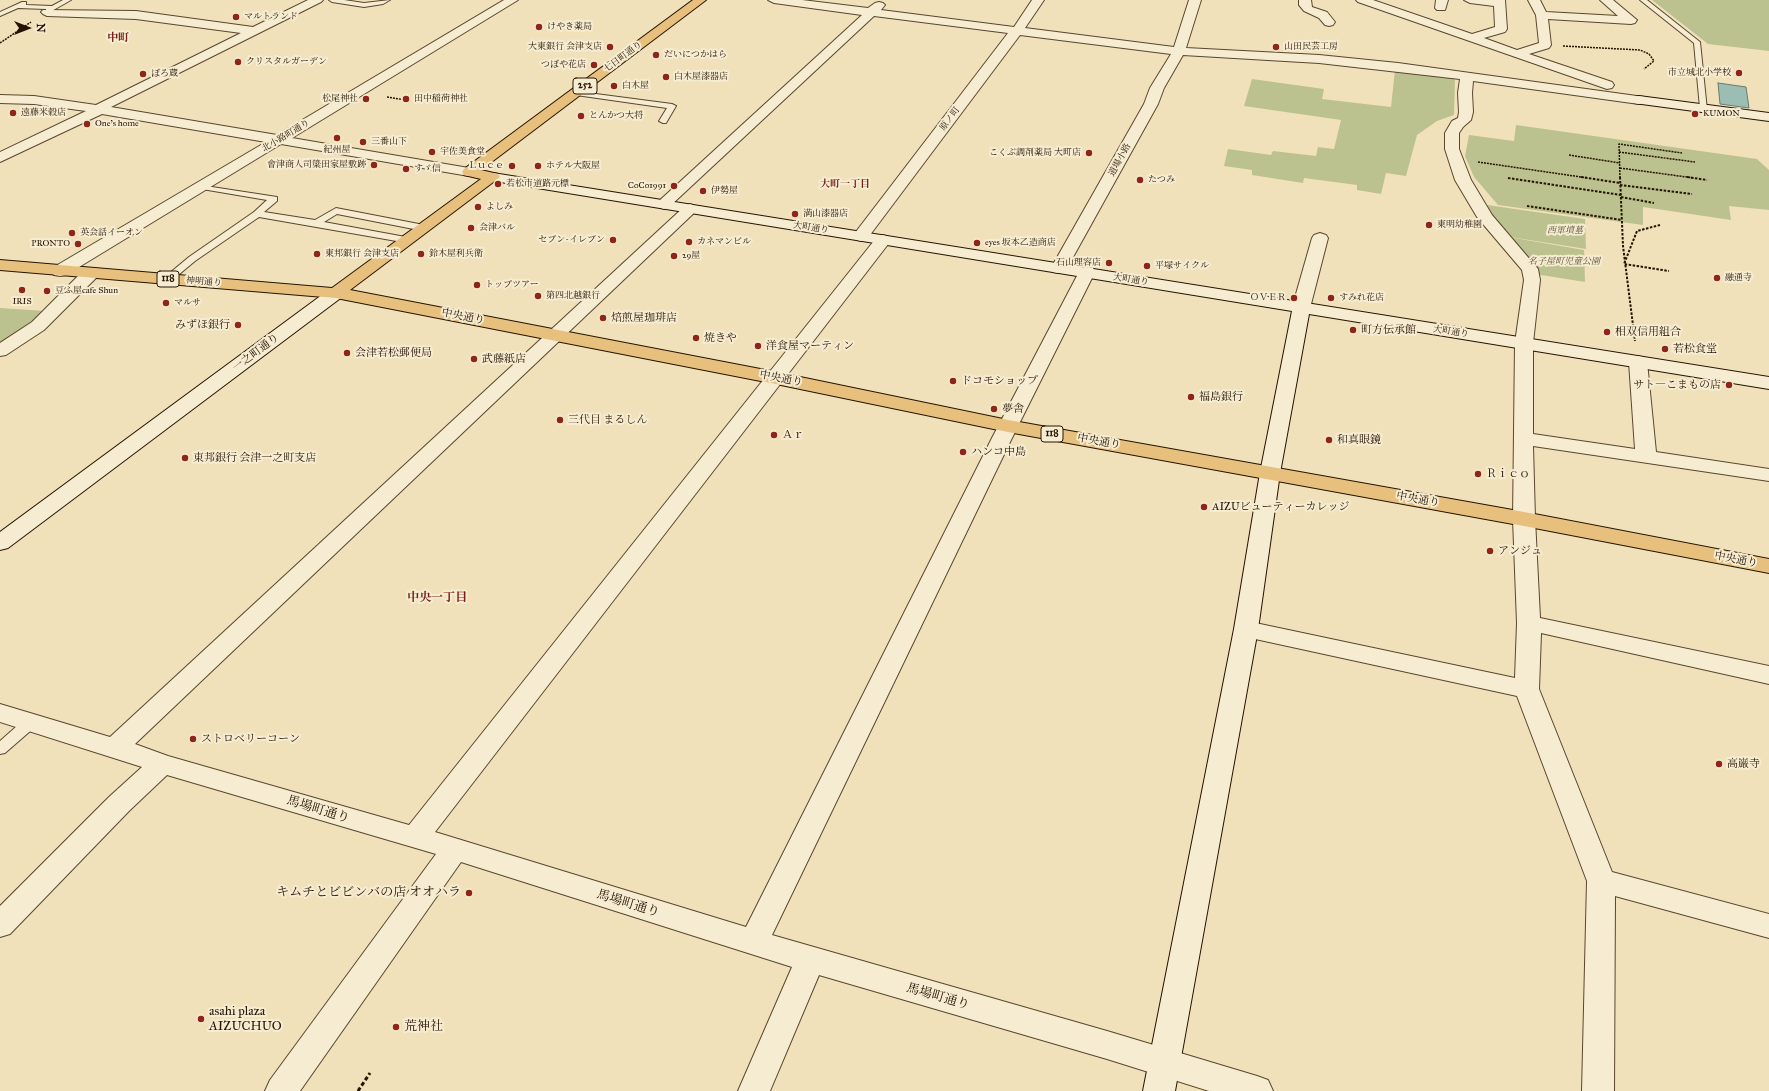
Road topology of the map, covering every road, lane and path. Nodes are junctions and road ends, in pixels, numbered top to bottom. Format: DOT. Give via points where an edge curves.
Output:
graph roads {
  1 [pos="28,0"];
  2 [pos="68,0"];
  3 [pos="317,0"];
  4 [pos="332,0"];
  5 [pos="387,0"];
  6 [pos="512,0"];
  7 [pos="700,0"];
  8 [pos="774,0"];
  9 [pos="884,0"];
  10 [pos="1038,0"];
  11 [pos="1195,0"];
  12 [pos="1305,0"];
  13 [pos="1362,0"];
  14 [pos="1470,0"];
  15 [pos="1534,0"];
  16 [pos="1606,0"];
  17 [pos="1643,0"];
  18 [pos="1499,1"];
  19 [pos="106,3"];
  20 [pos="17,6"];
  21 [pos="51,10"];
  22 [pos="88,13"];
  23 [pos="871,13"];
  24 [pos="0,14"];
  25 [pos="1542,15"];
  26 [pos="1329,22"];
  27 [pos="255,31"];
  28 [pos="1016,31"];
  29 [pos="1472,38"];
  30 [pos="0,43"];
  31 [pos="1545,45"];
  32 [pos="1178,51"];
  33 [pos="1516,54"];
  34 [pos="1644,69"];
  35 [pos="1467,76"];
  36 [pos="576,93"];
  37 [pos="0,99"];
  38 [pos="1639,100"];
  39 [pos="1704,108"];
  40 [pos="98,109"];
  41 [pos="1769,117"];
  42 [pos="663,121"];
  43 [pos="280,140"];
  44 [pos="1619,152"];
  45 [pos="1682,153"];
  46 [pos="1569,156"];
  47 [pos="0,158"];
  48 [pos="1477,162"];
  49 [pos="1694,162"];
  50 [pos="1620,164"];
  51 [pos="1620,168"];
  52 [pos="469,172"];
  53 [pos="493,177"];
  54 [pos="1508,178"];
  55 [pos="1707,180"];
  56 [pos="1620,184"];
  57 [pos="202,187"];
  58 [pos="1692,194"];
  59 [pos="1621,196"];
  60 [pos="1654,203"];
  61 [pos="664,204"];
  62 [pos="1527,206"];
  63 [pos="690,209"];
  64 [pos="257,214"];
  65 [pos="1622,220"];
  66 [pos="316,223"];
  67 [pos="1660,225"];
  68 [pos="424,228"];
  69 [pos="861,236"];
  70 [pos="1320,238"];
  71 [pos="408,240"];
  72 [pos="883,240"];
  73 [pos="1624,264"];
  74 [pos="0,265"];
  75 [pos="1059,268"];
  76 [pos="60,270"];
  77 [pos="1669,271"];
  78 [pos="1087,272"];
  79 [pos="91,273"];
  80 [pos="168,279"];
  81 [pos="336,293"];
  82 [pos="1301,308"];
  83 [pos="554,336"];
  84 [pos="1524,343"];
  85 [pos="0,351"];
  86 [pos="1638,362"];
  87 [pos="776,378"];
  88 [pos="1769,383"];
  89 [pos="1008,426"];
  90 [pos="1523,438"];
  91 [pos="1646,456"];
  92 [pos="1270,473"];
  93 [pos="1769,475"];
  94 [pos="1524,519"];
  95 [pos="0,543"];
  96 [pos="1769,566"];
  97 [pos="1529,623"];
  98 [pos="1246,629"];
  99 [pos="1769,675"];
  100 [pos="1527,688"];
  101 [pos="0,713"];
  102 [pos="31,722"];
  103 [pos="115,748"];
  104 [pos="0,750"];
  105 [pos="162,764"];
  106 [pos="413,838"];
  107 [pos="455,849"];
  108 [pos="1601,881"];
  109 [pos="0,925"];
  110 [pos="1769,926"];
  111 [pos="753,943"];
  112 [pos="810,960"];
  113 [pos="1164,1062"];
  114 [pos="370,1073"];
  115 [pos="281,1091"];
  116 [pos="358,1091"];
  117 [pos="754,1091"];
  118 [pos="1159,1091"];
  119 [pos="1257,1091"];
  120 [pos="1598,1091"];
  1 -- 20 [label="lane"];
  2 -- 21 [label="lane"];
  3 -- 27 [label="street"];
  4 -- 5 [label="lane" via="364,5"];
  6 -- 43 [label="street, 北小路町通り"];
  7 -- 36 [label="highway, 七日町通り / 252"];
  8 -- 23 [label="street"];
  9 -- 23 [label="street"];
  10 -- 28 [label="street, 原ノ町"];
  11 -- 32 [label="street, 道場小路"];
  12 -- 26 [label="street" via="1308,9 1323,15"];
  13 -- 29 [label="street"];
  14 -- 18 [label="street"];
  15 -- 25 [label="street"];
  16 -- 25 [label="street" via="1631,20"];
  17 -- 39 [label="lane" via="1697,42"];
  18 -- 29 [label="street" via="1501,29"];
  19 -- 22 [label="street"];
  20 -- 21 [label="lane"];
  20 -- 24 [label="lane"];
  21 -- 22 [label="street"];
  21 -- 30 [label="path"];
  22 -- 27 [label="street" via="136,15"];
  23 -- 28 [label="street"];
  23 -- 61 [label="street"];
  25 -- 31 [label="street"];
  27 -- 40 [label="street"];
  28 -- 32 [label="street"];
  28 -- 69 [label="street, 原ノ町"];
  29 -- 33 [label="street"];
  31 -- 33 [label="street"];
  31 -- 34 [label="path" via="1640,50 1649,54 1654,61"];
  32 -- 35 [label="street" via="1319,59"];
  32 -- 75 [label="street, 道場小路"];
  33 -- 38 [label="street" via="1620,90"];
  35 -- 38 [label="street"];
  35 -- 84 [label="street" via="1466,112 1464,120 1457,124 1452,133 1452,149 1463,180 1485,217 1530,269 1532,280"];
  36 -- 42 [label="lane" via="672,106"];
  36 -- 52 [label="highway, 七日町通り / 252"];
  37 -- 40 [label="street" via="34,100"];
  38 -- 39 [label="street"];
  39 -- 41 [label="street"];
  40 -- 43 [label="street"];
  40 -- 47 [label="street"];
  43 -- 52 [label="street"];
  43 -- 57 [label="street, 北小路町通り"];
  44 -- 45 [label="path" via="1619,144"];
  44 -- 49 [label="path"];
  44 -- 50 [label="path"];
  46 -- 50 [label="path"];
  48 -- 56 [label="path"];
  50 -- 51 [label="path"];
  51 -- 55 [label="path"];
  51 -- 56 [label="path"];
  52 -- 53 [label="highway"];
  53 -- 61 [label="street, 大町通り"];
  53 -- 68 [label="highway, 一之町通り"];
  54 -- 59 [label="path"];
  56 -- 58 [label="path"];
  56 -- 59 [label="path"];
  57 -- 64 [label="lane" via="274,199"];
  57 -- 76 [label="street, 北小路町通り"];
  59 -- 60 [label="path"];
  59 -- 65 [label="path"];
  61 -- 63 [label="street, 大町通り"];
  62 -- 65 [label="path"];
  63 -- 69 [label="street, 大町通り"];
  63 -- 83 [label="street"];
  64 -- 66 [label="lane"];
  64 -- 80 [label="lane"];
  65 -- 73 [label="path"];
  66 -- 68 [label="lane" via="336,211"];
  66 -- 71 [label="lane"];
  67 -- 73 [label="path" via="1637,231"];
  68 -- 71 [label="highway, 一之町通り"];
  69 -- 72 [label="street, 大町通り"];
  70 -- 82 [label="street"];
  71 -- 81 [label="highway, 一之町通り"];
  72 -- 75 [label="street, 大町通り"];
  72 -- 87 [label="street"];
  73 -- 77 [label="path"];
  73 -- 86 [label="path"];
  74 -- 76 [label="highway, 神明通り / 118"];
  75 -- 78 [label="street, 大町通り"];
  76 -- 79 [label="highway, 神明通り / 118"];
  78 -- 82 [label="street, 大町通り"];
  78 -- 89 [label="street"];
  79 -- 80 [label="highway, 神明通り / 118"];
  79 -- 85 [label="street" via="38,326"];
  80 -- 81 [label="highway, 神明通り / 118"];
  81 -- 83 [label="highway, 中央通り / 118"];
  81 -- 95 [label="street, 一之町通り"];
  82 -- 84 [label="street, 大町通り"];
  82 -- 92 [label="street"];
  83 -- 87 [label="highway, 中央通り / 118"];
  83 -- 103 [label="street"];
  84 -- 86 [label="street, 大町通り"];
  84 -- 90 [label="street"];
  86 -- 88 [label="street, 大町通り"];
  86 -- 91 [label="street"];
  87 -- 89 [label="highway, 中央通り / 118"];
  87 -- 106 [label="street"];
  89 -- 92 [label="highway, 中央通り / 118"];
  89 -- 111 [label="street"];
  90 -- 91 [label="street"];
  90 -- 94 [label="street"];
  91 -- 93 [label="street"];
  92 -- 94 [label="highway, 中央通り / 118"];
  92 -- 98 [label="street"];
  94 -- 96 [label="highway, 中央通り / 118"];
  94 -- 97 [label="street"];
  97 -- 99 [label="street"];
  97 -- 100 [label="street"];
  98 -- 100 [label="street"];
  98 -- 113 [label="street"];
  100 -- 108 [label="street"];
  101 -- 102 [label="street, 馬場町通り"];
  102 -- 103 [label="street, 馬場町通り"];
  102 -- 104 [label="lane"];
  103 -- 105 [label="street, 馬場町通り"];
  105 -- 106 [label="street, 馬場町通り"];
  105 -- 109 [label="street"];
  106 -- 107 [label="street, 馬場町通り"];
  107 -- 111 [label="street, 馬場町通り"];
  107 -- 115 [label="street"];
  108 -- 110 [label="street"];
  108 -- 120 [label="street"];
  111 -- 112 [label="street, 馬場町通り"];
  112 -- 113 [label="street, 馬場町通り"];
  112 -- 117 [label="street"];
  113 -- 118 [label="street"];
  113 -- 119 [label="street, 馬場町通り"];
  114 -- 116 [label="path"];
}
